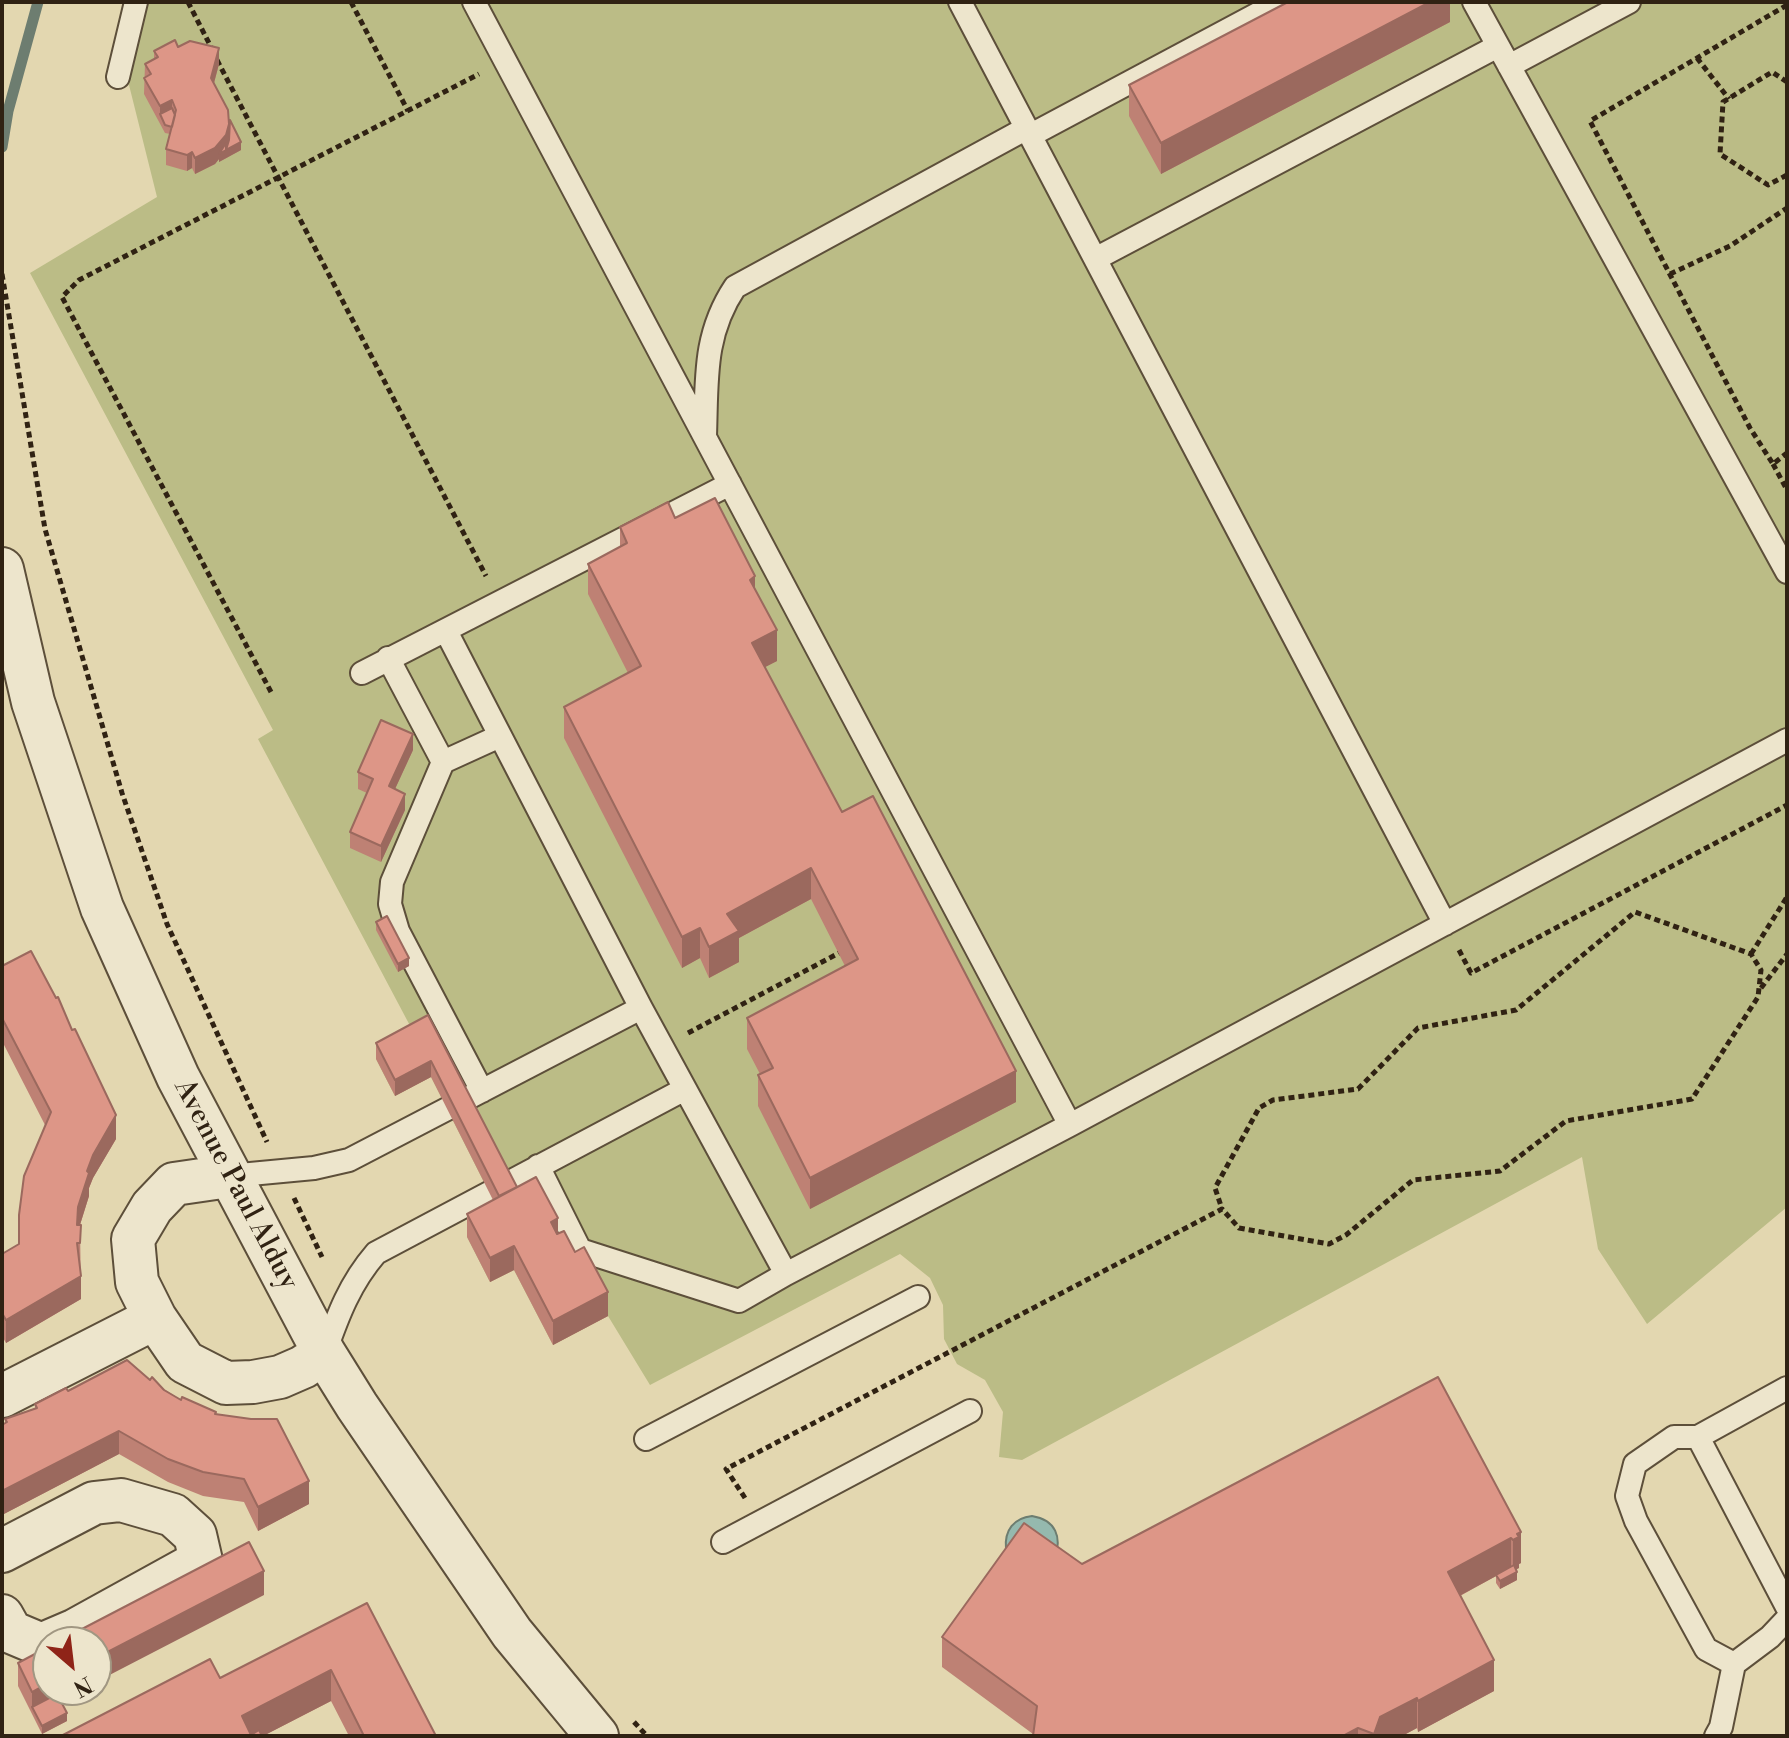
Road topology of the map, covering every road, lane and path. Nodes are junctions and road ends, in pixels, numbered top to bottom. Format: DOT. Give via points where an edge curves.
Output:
graph roads {
  1 [pos="136,2"];
  2 [pos="188,2"];
  3 [pos="351,2"];
  4 [pos="474,2"];
  5 [pos="960,2"];
  6 [pos="1280,2"];
  7 [pos="1474,2"];
  8 [pos="1629,2"];
  9 [pos="1787,5"];
  10 [pos="1504,56"];
  11 [pos="1697,58"];
  12 [pos="505,61"];
  13 [pos="118,77"];
  14 [pos="1787,82"];
  15 [pos="1729,99"];
  16 [pos="408,111"];
  17 [pos="1029,132"];
  18 [pos="1787,175"];
  19 [pos="278,178"];
  20 [pos="1787,208"];
  21 [pos="1097,258"];
  22 [pos="2,274"];
  23 [pos="1670,274"];
  24 [pos="705,437"];
  25 [pos="1787,453"];
  26 [pos="1773,464"];
  27 [pos="730,484"];
  28 [pos="1787,490"];
  29 [pos="2,569"];
  30 [pos="1787,572"];
  31 [pos="500,603"];
  32 [pos="446,631"];
  33 [pos="388,658"];
  34 [pos="362,673"];
  35 [pos="271,692"];
  36 [pos="500,736"];
  37 [pos="1787,740"];
  38 [pos="443,762"];
  39 [pos="1787,805"];
  40 [pos="1787,897"];
  41 [pos="1445,924"];
  42 [pos="839,953"];
  43 [pos="1751,954"];
  44 [pos="1787,954"];
  45 [pos="1466,963"];
  46 [pos="1759,990"];
  47 [pos="641,1008"];
  48 [pos="662,1047"];
  49 [pos="685,1089"];
  50 [pos="482,1091"];
  51 [pos="1070,1125"];
  52 [pos="538,1166"];
  53 [pos="280,1169"];
  54 [pos="229,1176"];
  55 [pos="1222,1209"];
  56 [pos="786,1274"];
  57 [pos="918,1297"];
  58 [pos="343,1300"];
  59 [pos="155,1318"];
  60 [pos="324,1353"];
  61 [pos="1787,1388"];
  62 [pos="2,1396"];
  63 [pos="970,1411"];
  64 [pos="1698,1437"];
  65 [pos="646,1439"];
  66 [pos="761,1521"];
  67 [pos="723,1542"];
  68 [pos="2,1551"];
  69 [pos="1787,1607"];
  70 [pos="2,1616"];
  71 [pos="1787,1619"];
  72 [pos="83,1626"];
  73 [pos="32,1641"];
  74 [pos="1734,1664"];
  75 [pos="614,1727"];
  76 [pos="647,1736"];
  77 [pos="1716,1736"];
  1 -- 13 [label="lane"];
  2 -- 19 [label="path"];
  3 -- 16 [label="path"];
  4 -- 12 [label="lane"];
  5 -- 17 [label="lane"];
  6 -- 17 [label="lane"];
  7 -- 10 [label="lane"];
  8 -- 10 [label="lane"];
  9 -- 11 [label="path"];
  10 -- 21 [label="lane"];
  10 -- 30 [label="lane"];
  11 -- 15 [label="path"];
  11 -- 23 [label="path" via="1590,121"];
  12 -- 16 [label="path"];
  12 -- 24 [label="lane"];
  14 -- 15 [label="path" via="1772,72"];
  15 -- 18 [label="path" via="1723,102 1720,154 1768,185"];
  16 -- 19 [label="path"];
  17 -- 21 [label="lane"];
  17 -- 24 [label="lane" via="735,287 719,311 711,339"];
  19 -- 31 [label="path"];
  19 -- 35 [label="path" via="79,280 62,297"];
  20 -- 23 [label="path" via="1730,246"];
  21 -- 41 [label="lane"];
  22 -- 53 [label="path" via="45,529 122,793 167,924"];
  23 -- 26 [label="path"];
  24 -- 27 [label="lane"];
  25 -- 26 [label="path"];
  26 -- 28 [label="path"];
  27 -- 31 [label="lane"];
  27 -- 51 [label="lane"];
  29 -- 54 [label="street, Avenue Paul Alduy" via="33,702 102,908"];
  31 -- 32 [label="lane"];
  32 -- 33 [label="lane"];
  32 -- 36 [label="lane"];
  33 -- 34 [label="lane"];
  33 -- 38 [label="lane"];
  36 -- 38 [label="lane"];
  36 -- 47 [label="lane"];
  37 -- 41 [label="lane"];
  38 -- 50 [label="lane" via="392,882 390,904 398,931"];
  39 -- 45 [label="path" via="1471,973"];
  40 -- 43 [label="path"];
  41 -- 51 [label="lane"];
  42 -- 48 [label="path"];
  43 -- 46 [label="path" via="1761,970"];
  43 -- 55 [label="path" via="1635,912 1516,1010 1418,1028 1358,1089 1273,1100 1259,1108 1215,1188"];
  44 -- 46 [label="path"];
  46 -- 55 [label="path" via="1692,1099 1566,1121 1500,1171 1413,1180 1329,1244 1239,1228"];
  47 -- 48 [label="lane"];
  47 -- 50 [label="lane"];
  48 -- 49 [label="lane"];
  49 -- 52 [label="lane"];
  49 -- 56 [label="lane"];
  50 -- 53 [label="lane" via="349,1160"];
  51 -- 56 [label="lane"];
  52 -- 56 [label="lane" via="580,1250 739,1301"];
  52 -- 58 [label="lane" via="376,1253"];
  53 -- 54 [label="lane"];
  53 -- 58 [label="path"];
  54 -- 59 [label="street" via="174,1184 133,1239 137,1282"];
  54 -- 60 [label="street, Avenue Paul Alduy"];
  55 -- 66 [label="path" via="726,1469"];
  57 -- 65 [label="lane"];
  58 -- 60 [label="lane"];
  59 -- 60 [label="street" via="185,1362 226,1383 280,1377"];
  59 -- 62 [label="street"];
  60 -- 75 [label="street, Avenue Paul Alduy" via="512,1633"];
  61 -- 64 [label="lane"];
  63 -- 66 [label="lane"];
  64 -- 69 [label="lane"];
  64 -- 74 [label="lane" via="1674,1437 1635,1464 1627,1496 1706,1649"];
  66 -- 67 [label="lane"];
  68 -- 72 [label="street" via="94,1503 121,1500 173,1515 195,1535 201,1561"];
  70 -- 73 [label="street" via="11,1632"];
  71 -- 74 [label="lane"];
  74 -- 77 [label="lane"];
  75 -- 76 [label="path"];
}
